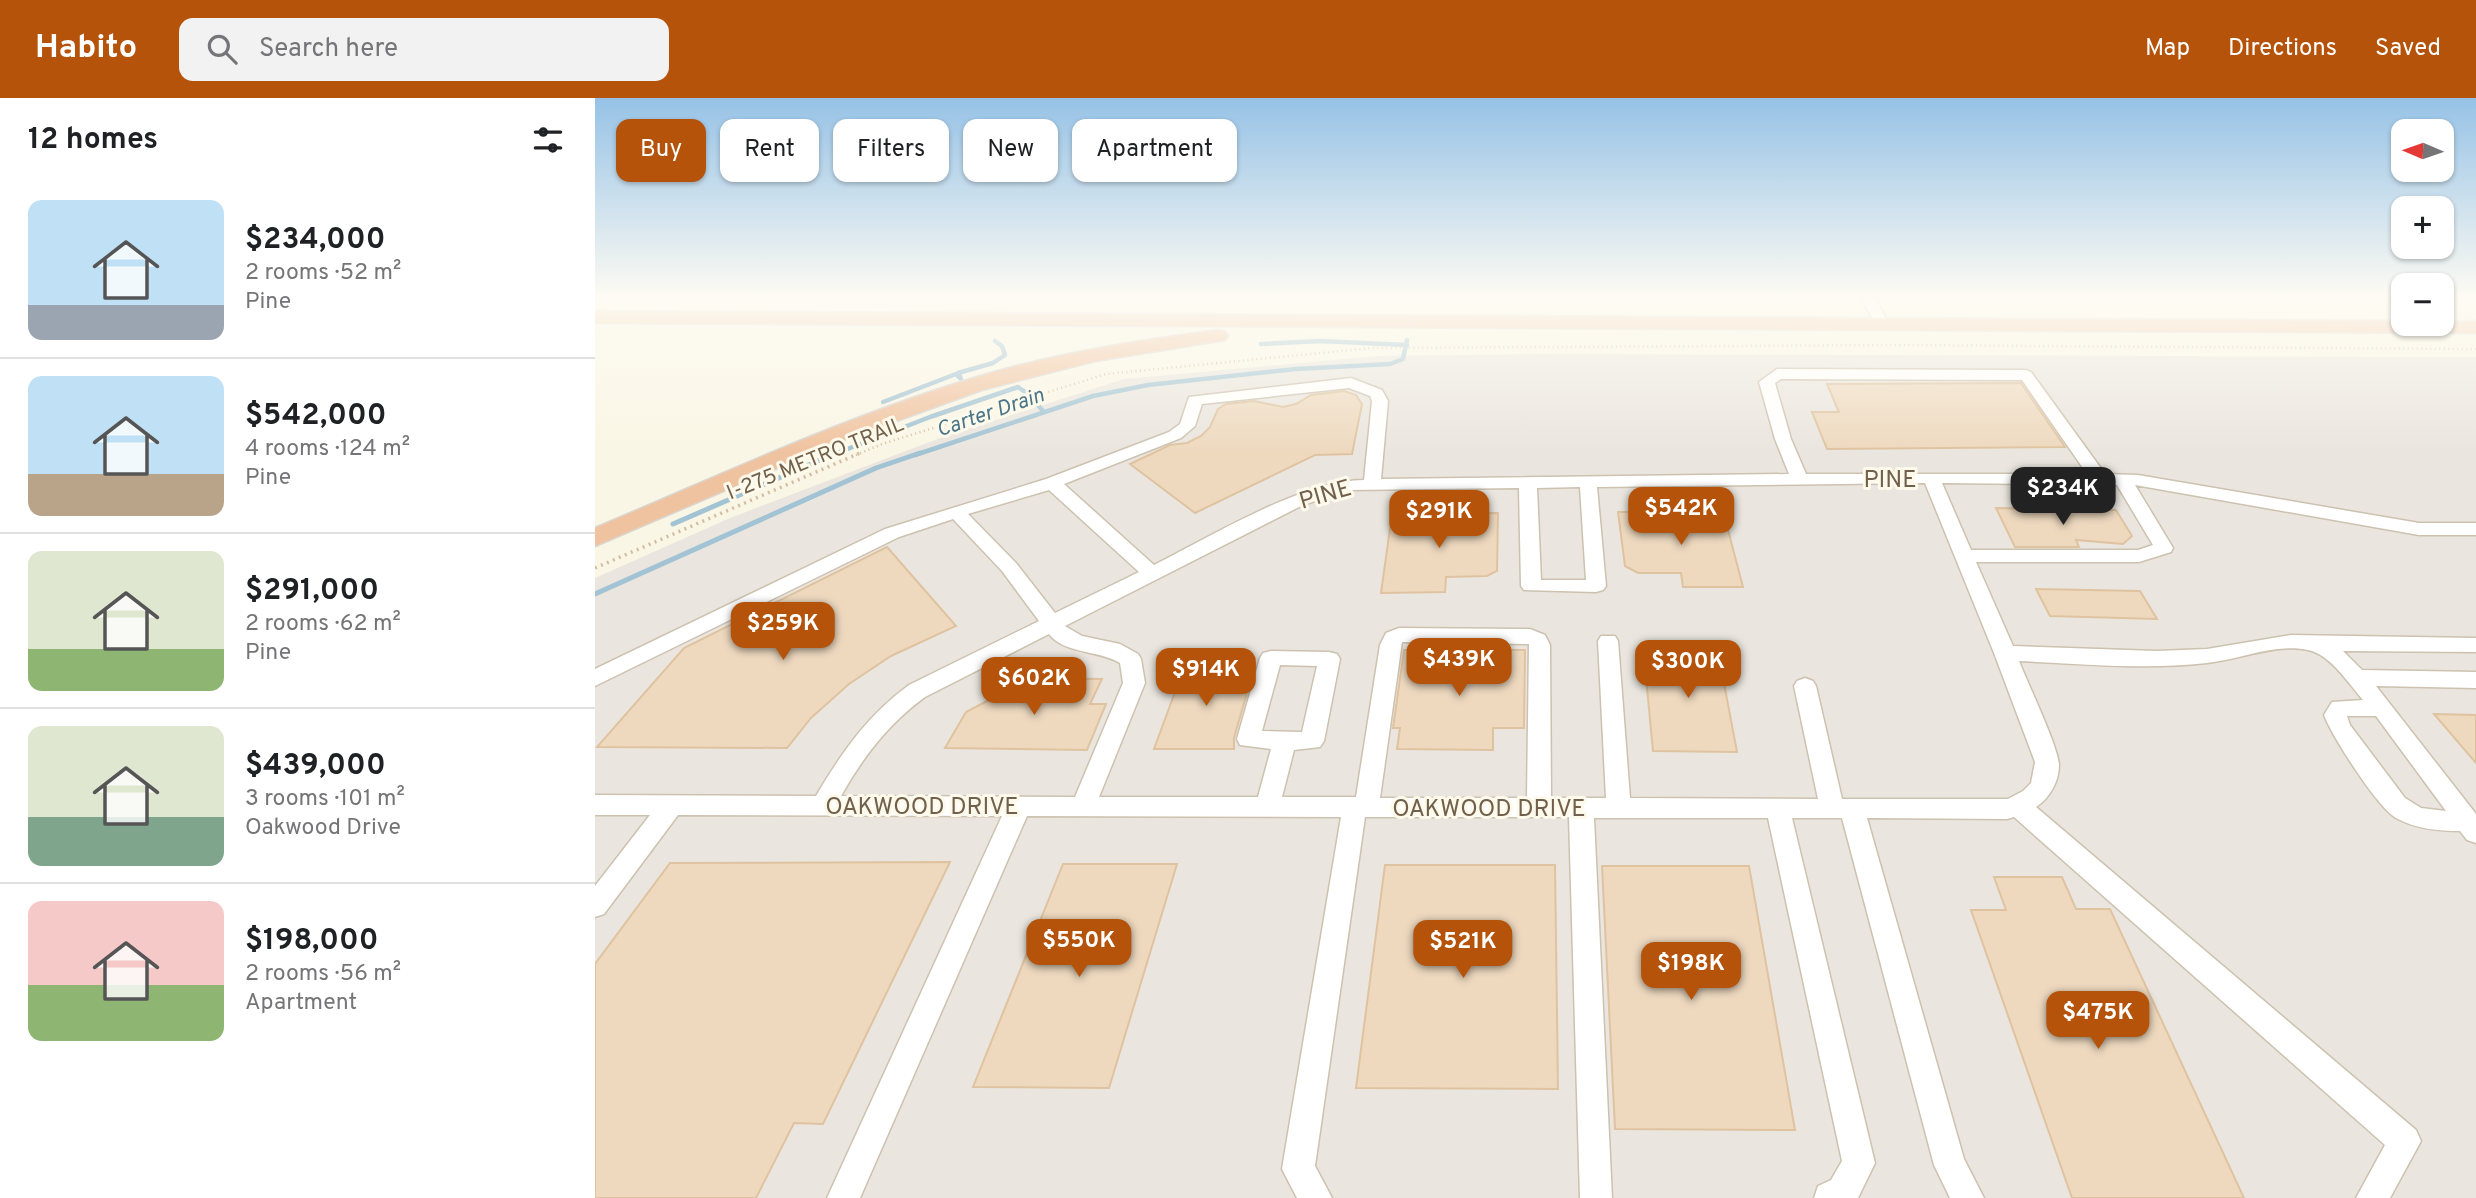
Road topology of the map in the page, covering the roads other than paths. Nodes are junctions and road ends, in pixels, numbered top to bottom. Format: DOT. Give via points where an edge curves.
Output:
graph roads {
  1 [pos="1125,349"];
  2 [pos="1931,478"];
  3 [pos="2099,479"];
  4 [pos="1800,480"];
  5 [pos="2130,480"];
  6 [pos="1588,481"];
  7 [pos="1528,482"];
  8 [pos="1052,483"];
  9 [pos="1372,483"];
  10 [pos="956,512"];
  11 [pos="2476,529"];
  12 [pos="595,538"];
  13 [pos="1963,556"];
  14 [pos="1151,573"];
  15 [pos="1052,621"];
  16 [pos="1608,641"];
  17 [pos="2317,644"];
  18 [pos="2476,645"];
  19 [pos="2005,653"];
  20 [pos="595,678"];
  21 [pos="2358,678"];
  22 [pos="2476,680"];
  23 [pos="1805,686"];
  24 [pos="2381,708"];
  25 [pos="1284,741"];
  26 [pos="672,805"];
  27 [pos="2017,805"];
  28 [pos="823,806"];
  29 [pos="1019,806"];
  30 [pos="1083,806"];
  31 [pos="596,807"];
  32 [pos="1268,807"];
  33 [pos="1361,807"];
  34 [pos="1539,808"];
  35 [pos="1581,808"];
  36 [pos="1619,808"];
  37 [pos="1778,809"];
  38 [pos="1842,809"];
  39 [pos="2471,827"];
  40 [pos="595,906"];
  41 [pos="843,1198"];
  42 [pos="1316,1198"];
  43 [pos="1596,1198"];
  44 [pos="1831,1198"];
  45 [pos="1968,1198"];
  46 [pos="2372,1198"];
  1 -- 12 [label="highway" via="975,385 890,415"];
  2 -- 3 [label="street, PINE"];
  2 -- 4 [label="street, PINE"];
  2 -- 13 [label="street, OAKWOOD DRIVE"];
  3 -- 4 [label="street" via="2026,375 1777,374 1767,382"];
  3 -- 5 [label="street, PINE"];
  4 -- 6 [label="street, PINE"];
  5 -- 11 [label="street, PINE" via="2419,528"];
  5 -- 13 [label="street" via="2164,548 2139,556"];
  6 -- 7 [label="street, PINE"];
  6 -- 7 [label="street" via="1596,586 1531,586"];
  7 -- 9 [label="street, PINE"];
  8 -- 9 [label="street" via="1175,435 1187,426 1195,400 1351,383 1377,394 1380,401"];
  8 -- 10 [label="street"];
  8 -- 14 [label="street"];
  9 -- 14 [label="street, PINE" via="1316,493"];
  10 -- 15 [label="street"];
  10 -- 20 [label="street" via="892,533"];
  13 -- 19 [label="street, OAKWOOD DRIVE"];
  14 -- 15 [label="street, PINE"];
  15 -- 28 [label="street, PINE" via="947,673 897,704 872,728"];
  15 -- 30 [label="street" via="1060,634 1113,649 1130,659 1134,683"];
  16 -- 36 [label="street"];
  17 -- 18 [label="street"];
  17 -- 19 [label="street" via="2256,646 2170,658"];
  17 -- 21 [label="street" via="2337,656"];
  19 -- 27 [label="street, OAKWOOD DRIVE" via="2047,762 2046,781 2037,794"];
  21 -- 22 [label="street"];
  21 -- 24 [label="street"];
  23 -- 38 [label="street"];
  24 -- 39 [label="street"];
  24 -- 39 [label="street" via="2340,708 2335,715 2396,805 2424,820"];
  25 -- 25 [label="street" via="1248,739 1271,658 1329,659 1312,741"];
  25 -- 32 [label="street"];
  26 -- 28 [label="street, OAKWOOD DRIVE"];
  26 -- 31 [label="street, OAKWOOD DRIVE"];
  26 -- 40 [label="street"];
  27 -- 38 [label="street, OAKWOOD DRIVE" via="1990,811"];
  27 -- 46 [label="street" via="2405,1142"];
  28 -- 29 [label="street, OAKWOOD DRIVE"];
  29 -- 30 [label="street, OAKWOOD DRIVE"];
  29 -- 41 [label="street"];
  30 -- 32 [label="street, OAKWOOD DRIVE"];
  32 -- 33 [label="street, OAKWOOD DRIVE"];
  33 -- 34 [label="street, OAKWOOD DRIVE"];
  33 -- 34 [label="street" via="1390,645 1399,635 1530,636 1538,640"];
  33 -- 42 [label="street" via="1350,828 1299,1169"];
  34 -- 35 [label="street, OAKWOOD DRIVE"];
  35 -- 36 [label="street, OAKWOOD DRIVE"];
  35 -- 43 [label="street"];
  36 -- 37 [label="street, OAKWOOD DRIVE"];
  37 -- 38 [label="street, OAKWOOD DRIVE"];
  37 -- 44 [label="street" via="1859,1163 1843,1192"];
  38 -- 45 [label="street" via="1950,1165"];
}
